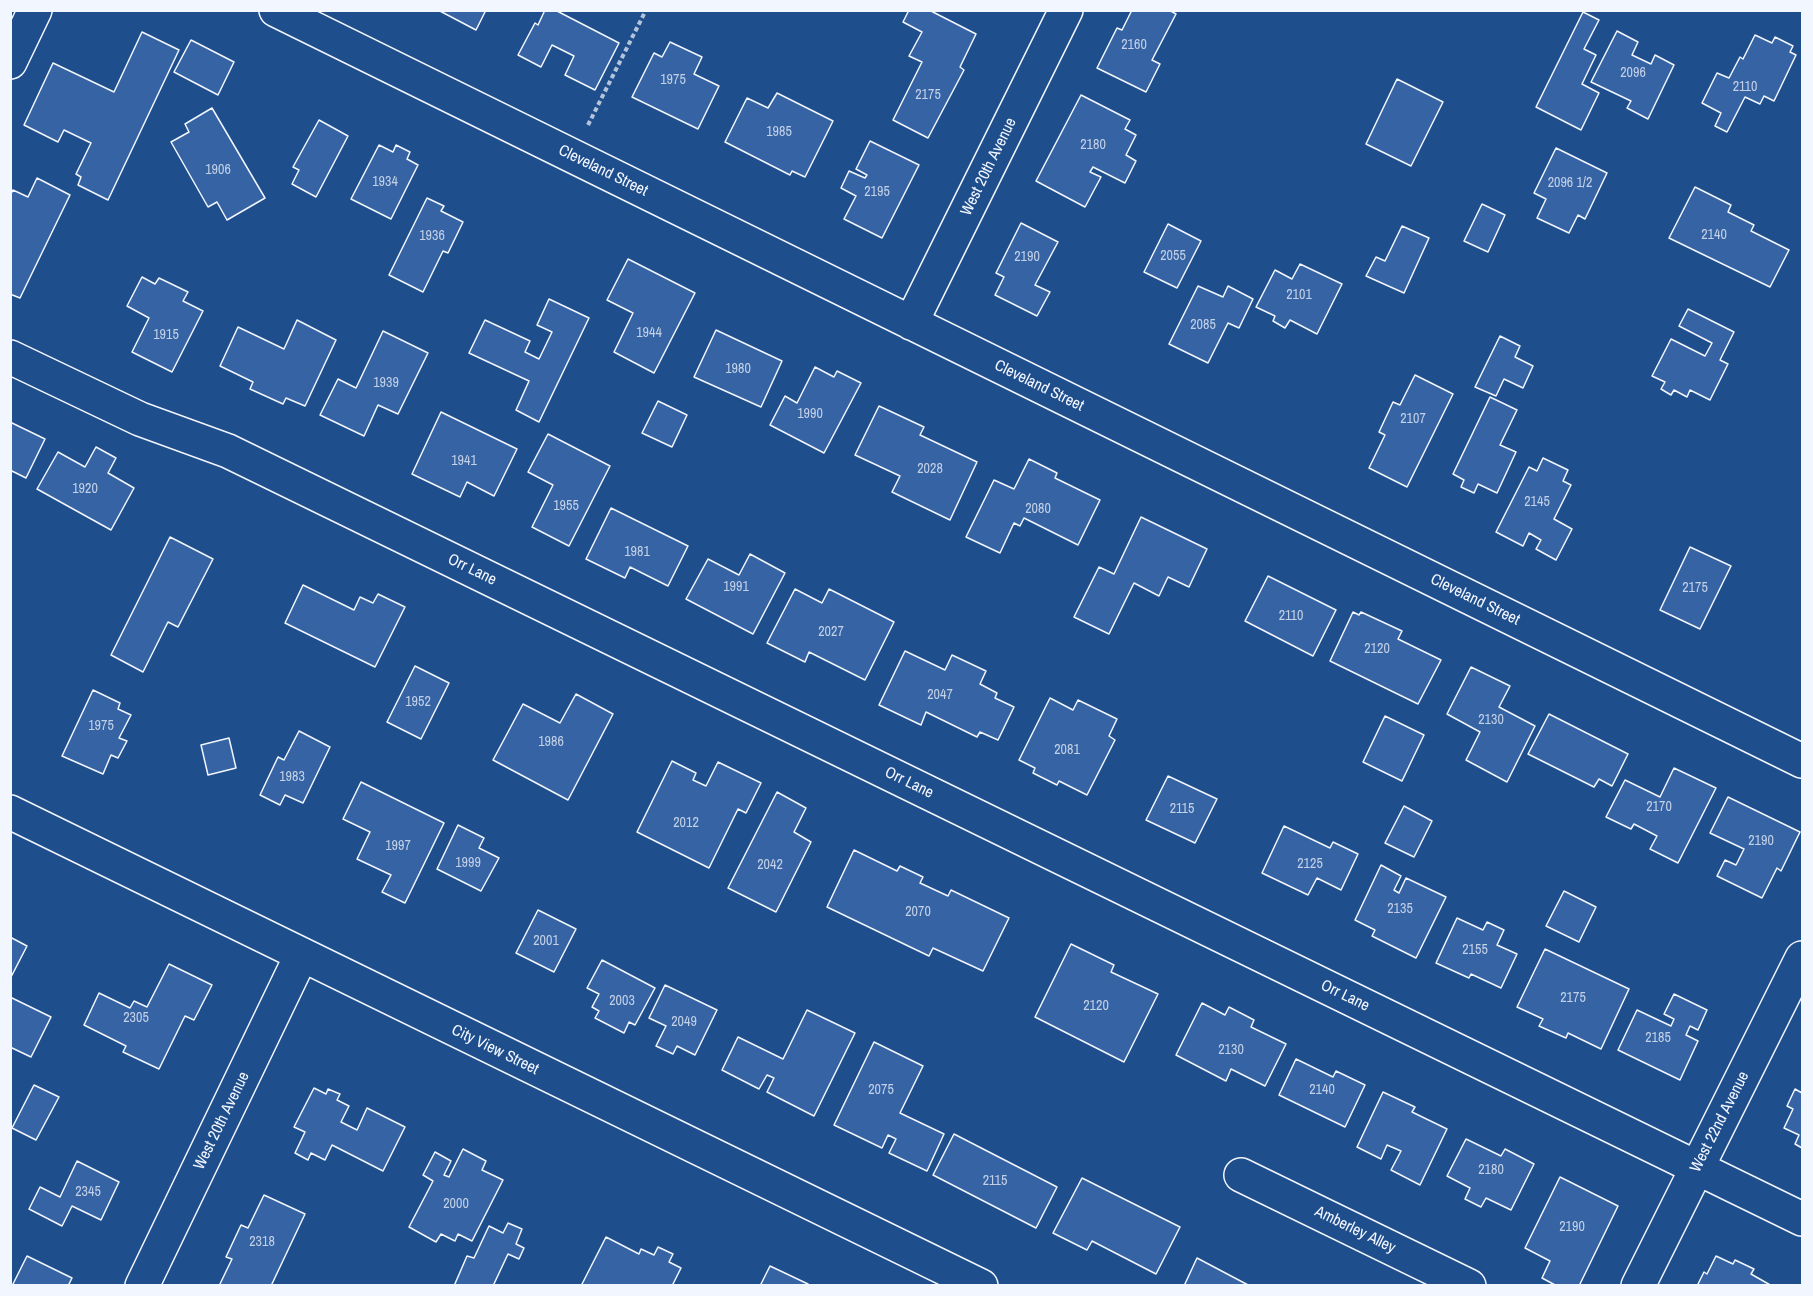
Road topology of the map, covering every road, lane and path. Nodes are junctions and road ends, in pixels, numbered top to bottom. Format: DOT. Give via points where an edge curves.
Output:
graph roads {
  1 [pos="35,10"];
  2 [pos="276,10"];
  3 [pos="646,10"];
  4 [pos="1066,10"];
  5 [pos="10,62"];
  6 [pos="573,156"];
  7 [pos="911,323"];
  8 [pos="10,357"];
  9 [pos="1803,760"];
  10 [pos="10,812"];
  11 [pos="301,956"];
  12 [pos="1803,958"];
  13 [pos="1697,1168"];
  14 [pos="1241,1175"];
  15 [pos="1803,1220"];
  16 [pos="142,1286"];
  17 [pos="981,1286"];
  18 [pos="1468,1286"];
  19 [pos="1638,1286"];
  1 -- 5 [label="street"];
  2 -- 6 [label="street, Cleveland Street"];
  3 -- 6 [label="path"];
  4 -- 7 [label="street, West 20th Avenue"];
  6 -- 7 [label="street, Cleveland Street"];
  7 -- 9 [label="street, Cleveland Street"];
  8 -- 13 [label="street, Orr Lane" via="140,419 228,451"];
  10 -- 11 [label="street, City View Street"];
  11 -- 16 [label="street, West 20th Avenue"];
  11 -- 17 [label="street, City View Street"];
  12 -- 13 [label="street, West 22nd Avenue"];
  13 -- 15 [label="street, Orr Lane"];
  13 -- 19 [label="street, West 22nd Avenue"];
  14 -- 18 [label="street, Amberley Alley"];
}
